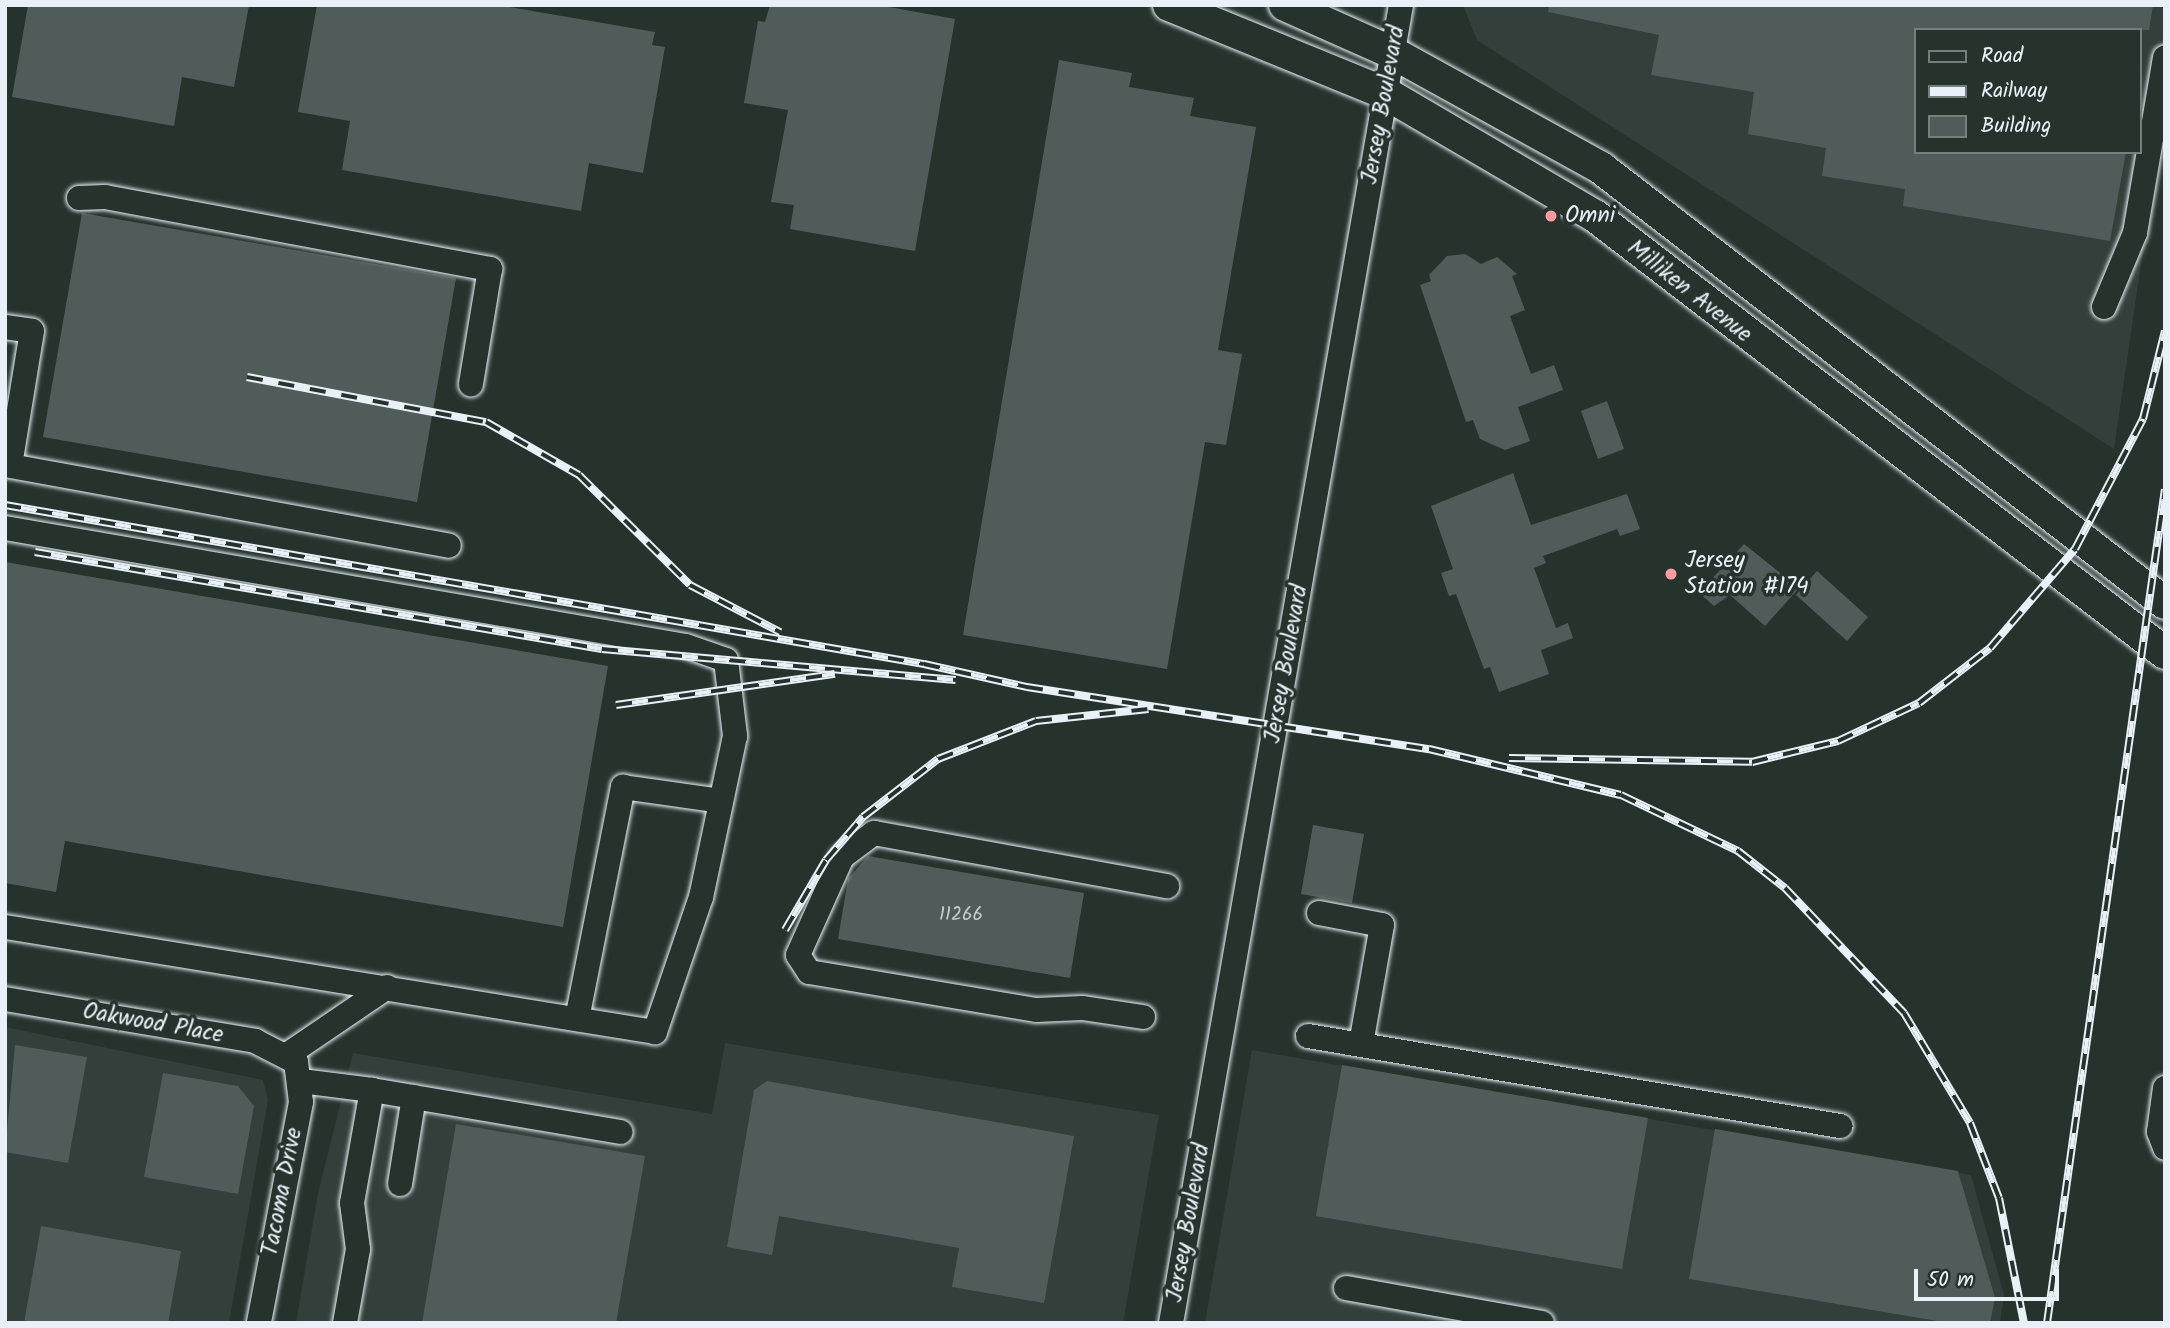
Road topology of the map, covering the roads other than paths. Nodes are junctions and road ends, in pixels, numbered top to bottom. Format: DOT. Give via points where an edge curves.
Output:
graph roads {
  1 [pos="1169,5"];
  2 [pos="1285,5"];
  3 [pos="1402,5"];
  4 [pos="1393,53"];
  5 [pos="2165,58"];
  6 [pos="1385,93"];
  7 [pos="79,198"];
  8 [pos="2104,307"];
  9 [pos="5,327"];
  10 [pos="471,384"];
  11 [pos="8,465"];
  12 [pos="5,528"];
  13 [pos="449,546"];
  14 [pos="2165,603"];
  15 [pos="2165,653"];
  16 [pos="721,801"];
  17 [pos="1167,886"];
  18 [pos="1320,913"];
  19 [pos="5,927"];
  20 [pos="387,987"];
  21 [pos="5,999"];
  22 [pos="1143,1017"];
  23 [pos="577,1019"];
  24 [pos="1308,1036"];
  25 [pos="1361,1044"];
  26 [pos="295,1066"];
  27 [pos="2165,1088"];
  28 [pos="372,1090"];
  29 [pos="414,1097"];
  30 [pos="1840,1126"];
  31 [pos="620,1132"];
  32 [pos="2165,1148"];
  33 [pos="400,1184"];
  34 [pos="1346,1287"];
  35 [pos="258,1323"];
  36 [pos="345,1323"];
  37 [pos="1171,1323"];
  38 [pos="1542,1323"];
  1 -- 6 [label="main road, Milliken Avenue"];
  2 -- 4 [label="main road, Milliken Avenue"];
  3 -- 4 [label="street, Jersey Boulevard"];
  4 -- 6 [label="street, Jersey Boulevard"];
  4 -- 14 [label="main road, Milliken Avenue" via="1601,168"];
  5 -- 8 [label="street" via="2136,233"];
  6 -- 15 [label="main road, Milliken Avenue" via="1595,216"];
  6 -- 37 [label="street, Jersey Boulevard"];
  7 -- 10 [label="street" via="105,197 490,269"];
  9 -- 11 [label="street" via="32,331"];
  11 -- 13 [label="street"];
  12 -- 16 [label="street" via="686,646 726,660 735,736"];
  16 -- 23 [label="street" via="701,897 654,1032"];
  16 -- 23 [label="street" via="623,787"];
  17 -- 22 [label="street" via="874,833 842,857 798,955 810,972 1036,1010 1082,1008"];
  18 -- 25 [label="street" via="1382,925"];
  19 -- 20 [label="street"];
  20 -- 23 [label="street"];
  20 -- 26 [label="street"];
  21 -- 26 [label="street, Oakwood Place" via="255,1041"];
  24 -- 25 [label="street"];
  25 -- 30 [label="street" via="1680,1107"];
  26 -- 28 [label="street, Oakwood Place"];
  26 -- 35 [label="street, Tacoma Drive"];
  27 -- 32 [label="street" via="2159,1132"];
  28 -- 29 [label="street, Oakwood Place"];
  28 -- 36 [label="street" via="352,1203 358,1249"];
  29 -- 31 [label="street, Oakwood Place"];
  29 -- 33 [label="street"];
  34 -- 38 [label="street"];
}
